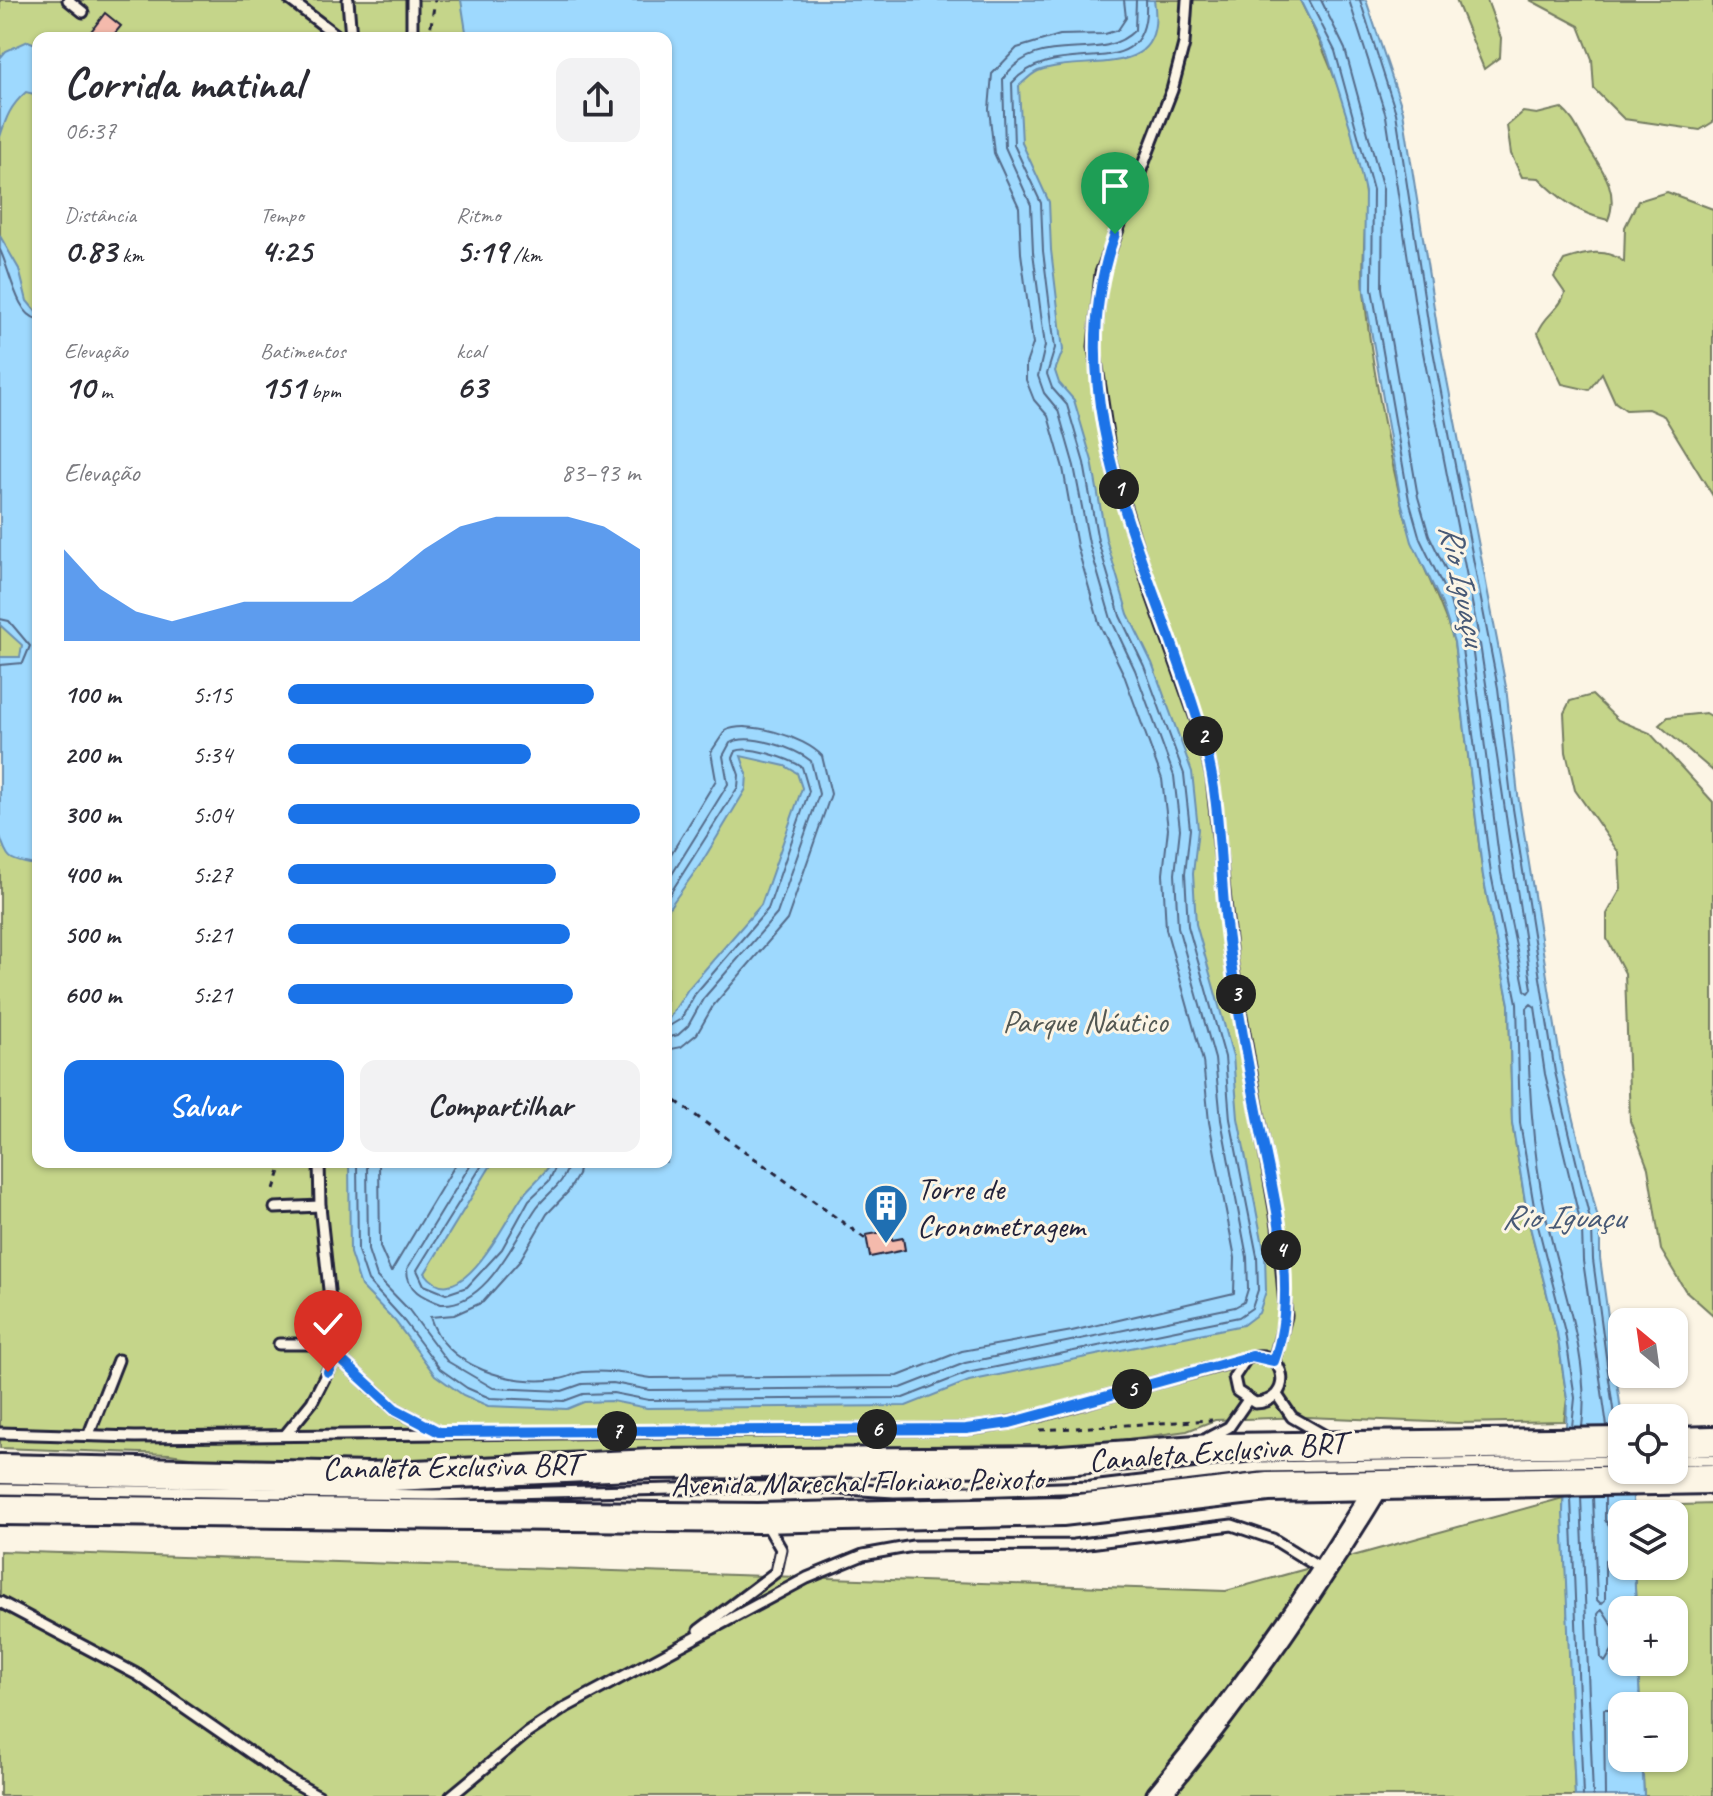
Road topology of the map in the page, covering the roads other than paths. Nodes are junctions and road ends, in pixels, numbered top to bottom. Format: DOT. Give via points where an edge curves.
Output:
graph roads {
  1 [pos="68,0"];
  2 [pos="290,0"];
  3 [pos="348,0"];
  4 [pos="412,0"];
  5 [pos="1187,0"];
  6 [pos="83,12"];
  7 [pos="332,32"];
  8 [pos="351,32"];
  9 [pos="412,32"];
  10 [pos="319,1168"];
  11 [pos="320,1206"];
  12 [pos="275,1208"];
  13 [pos="279,1344"];
  14 [pos="334,1344"];
  15 [pos="336,1355"];
  16 [pos="1246,1359"];
  17 [pos="118,1360"];
  18 [pos="1274,1361"];
  19 [pos="1277,1395"];
  20 [pos="1247,1401"];
  21 [pos="439,1432"];
  22 [pos="0,1433"];
  23 [pos="89,1434"];
  24 [pos="286,1434"];
  25 [pos="1713,1441"];
  26 [pos="1688,1442"];
  27 [pos="1362,1445"];
  28 [pos="1608,1445"];
  29 [pos="1132,1456"];
  30 [pos="1713,1460"];
  31 [pos="1608,1461"];
  32 [pos="1510,1463"];
  33 [pos="1688,1465"];
  34 [pos="1608,1467"];
  35 [pos="0,1469"];
  36 [pos="1688,1474"];
  37 [pos="1713,1479"];
  38 [pos="1378,1485"];
  39 [pos="0,1489"];
  40 [pos="58,1490"];
  41 [pos="0,1510"];
  42 [pos="758,1518"];
  43 [pos="1326,1572"];
  44 [pos="0,1602"];
  45 [pos="670,1651"];
  46 [pos="319,1796"];
  47 [pos="451,1796"];
  48 [pos="1158,1796"];
  1 -- 6 [label="lane"];
  2 -- 7 [label="lane"];
  3 -- 8 [label="lane"];
  4 -- 9 [label="lane"];
  5 -- 18 [label="lane" via="1184,44 1172,90 1101,273 1094,347 1111,461 1212,777 1231,959 1278,1226 1286,1316"];
  10 -- 11 [label="lane"];
  11 -- 12 [label="lane"];
  11 -- 14 [label="lane"];
  13 -- 14 [label="lane"];
  14 -- 15 [label="lane"];
  15 -- 21 [label="lane" via="395,1409"];
  15 -- 24 [label="lane" via="312,1402"];
  16 -- 18 [label="lane" via="1260,1355"];
  16 -- 20 [label="lane" via="1234,1377 1237,1391"];
  16 -- 21 [label="lane" via="989,1427"];
  17 -- 23 [label="lane"];
  18 -- 19 [label="lane" via="1282,1381"];
  19 -- 20 [label="lane" via="1263,1403"];
  19 -- 27 [label="lane" via="1305,1427"];
  20 -- 29 [label="lane" via="1219,1434"];
  21 -- 24 [label="lane"];
  22 -- 23 [label="lane"];
  23 -- 24 [label="lane"];
  25 -- 26 [label="main road"];
  27 -- 29 [label="main road, Avenida Marechal Floriano Peixoto"];
  27 -- 32 [label="main road, Avenida Marechal Floriano Peixoto"];
  28 -- 32 [label="main road, Avenida Marechal Floriano Peixoto"];
  29 -- 40 [label="main road, Avenida Marechal Floriano Peixoto" via="653,1464"];
  30 -- 33 [label="lane"];
  31 -- 32 [label="lane, Canaleta Exclusiva BRT"];
  32 -- 34 [label="main road, Avenida Marechal Floriano Peixoto"];
  32 -- 38 [label="main road, Avenida Marechal Floriano Peixoto"];
  32 -- 40 [label="lane, Canaleta Exclusiva BRT" via="1258,1467 1091,1487 894,1492 796,1486 433,1495"];
  35 -- 40 [label="main road, Avenida Marechal Floriano Peixoto"];
  36 -- 37 [label="main road, Avenida Marechal Floriano Peixoto"];
  38 -- 42 [label="main road, Avenida Marechal Floriano Peixoto" via="1268,1487 1062,1511"];
  38 -- 43 [label="street"];
  39 -- 40 [label="lane, Canaleta Exclusiva BRT"];
  40 -- 41 [label="main road, Avenida Marechal Floriano Peixoto"];
  40 -- 42 [label="main road, Avenida Marechal Floriano Peixoto"];
  42 -- 45 [label="lane" via="778,1540 776,1572"];
  43 -- 45 [label="lane" via="1273,1539 1232,1525 1073,1545 892,1549 821,1572"];
  43 -- 48 [label="street"];
  44 -- 46 [label="lane" via="138,1675"];
  45 -- 47 [label="lane" via="545,1720"];
}
